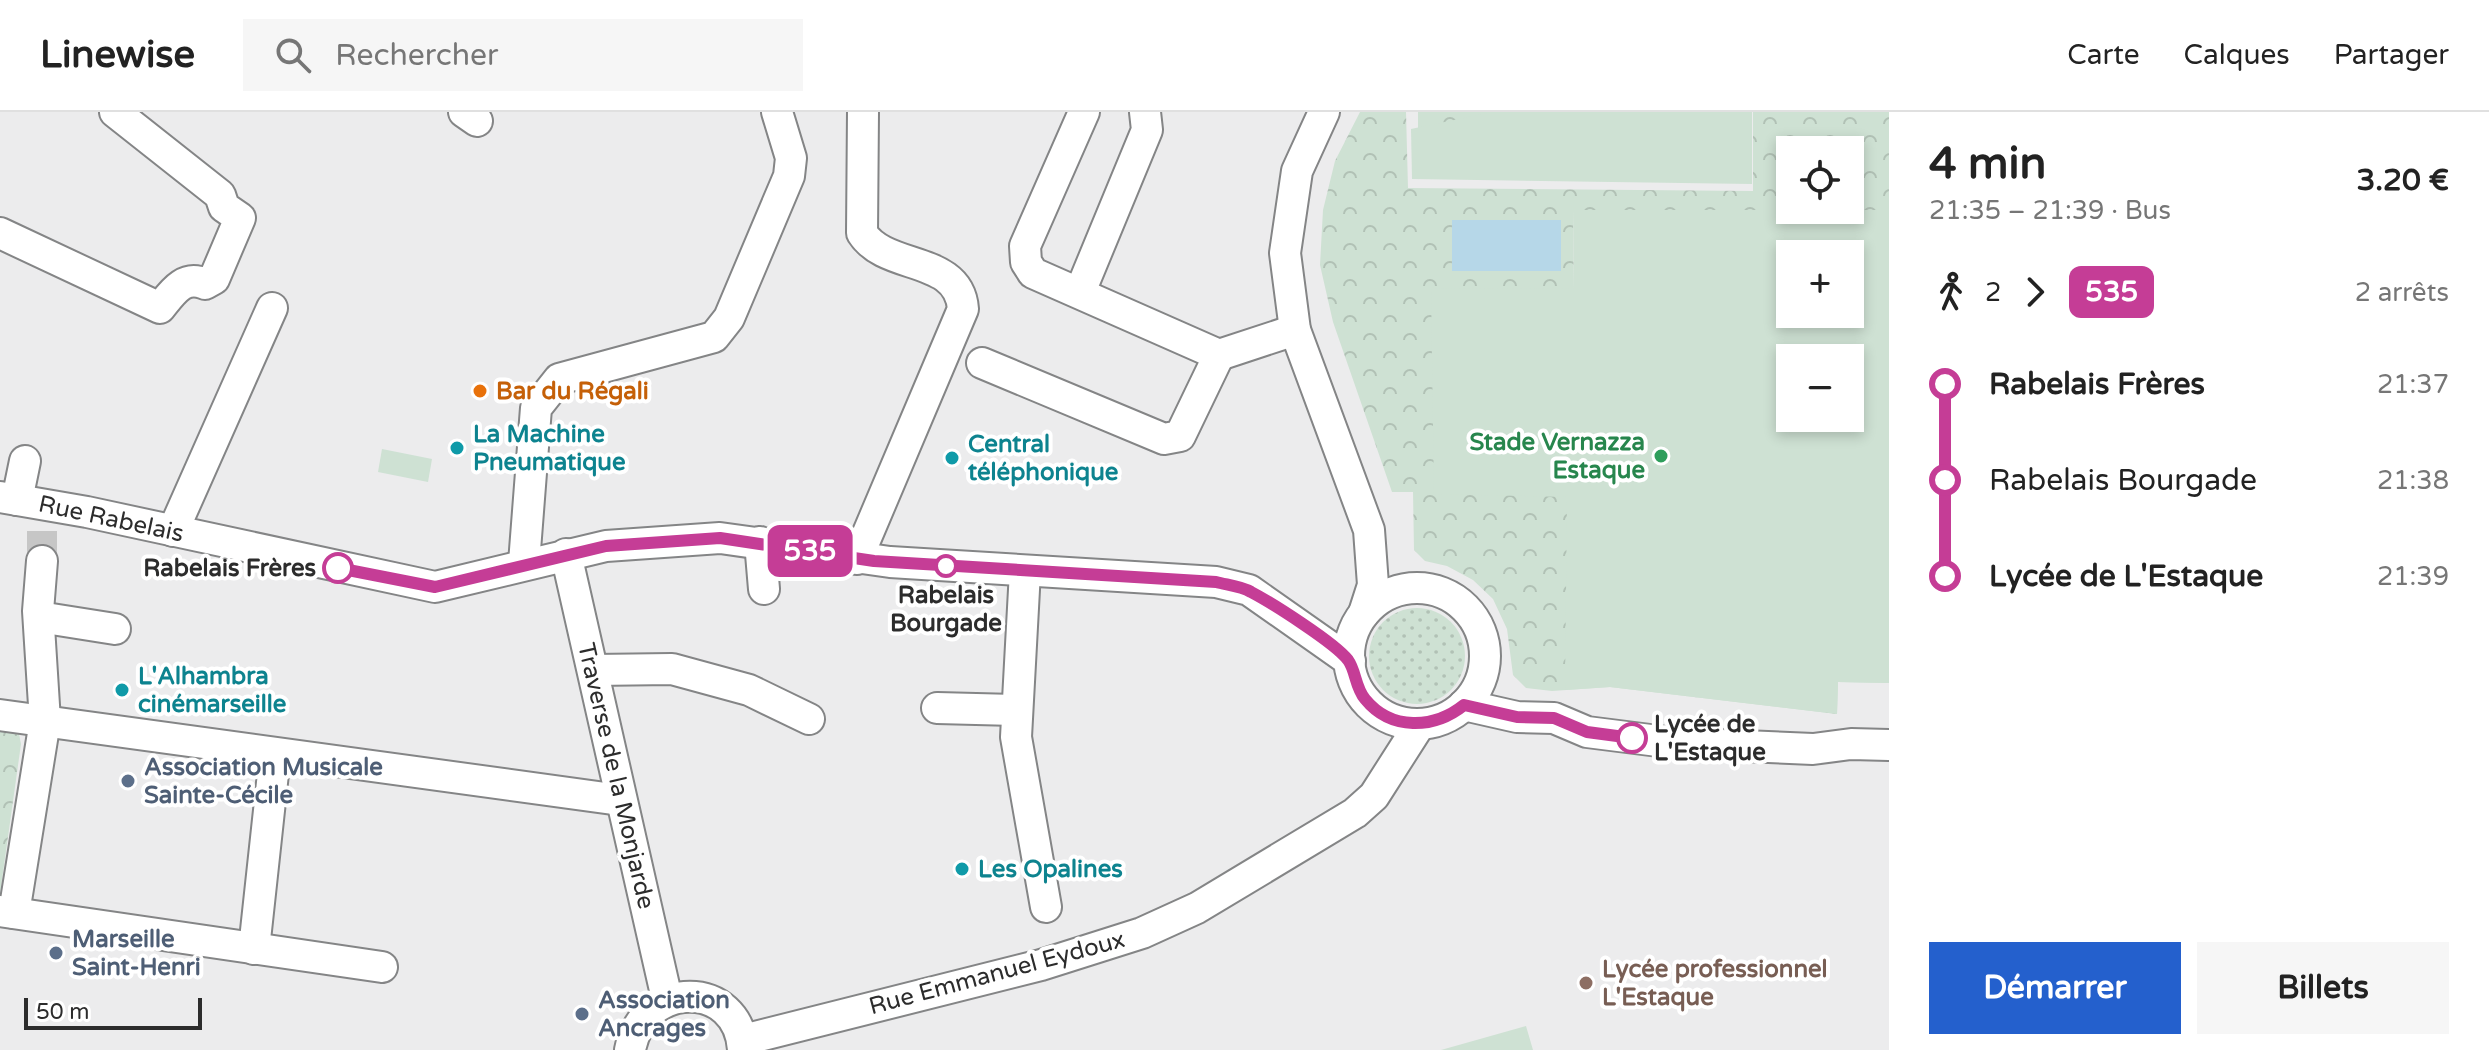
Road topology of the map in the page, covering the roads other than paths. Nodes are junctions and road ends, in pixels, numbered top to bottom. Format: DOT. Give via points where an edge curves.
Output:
graph roads {
  1 [pos="115,112"];
  2 [pos="777,112"];
  3 [pos="863,112"];
  4 [pos="1084,112"];
  5 [pos="1145,112"];
  6 [pos="1324,112"];
  7 [pos="0,233"];
  8 [pos="1080,292"];
  9 [pos="272,308"];
  10 [pos="1295,330"];
  11 [pos="1219,355"];
  12 [pos="982,363"];
  13 [pos="25,461"];
  14 [pos="25,505"];
  15 [pos="1369,530"];
  16 [pos="173,531"];
  17 [pos="760,542"];
  18 [pos="566,554"];
  19 [pos="857,559"];
  20 [pos="42,561"];
  21 [pos="524,563"];
  22 [pos="1025,571"];
  23 [pos="1428,588"];
  24 [pos="764,589"];
  25 [pos="39,617"];
  26 [pos="1362,618"];
  27 [pos="1301,626"];
  28 [pos="115,629"];
  29 [pos="1350,661"];
  30 [pos="593,670"];
  31 [pos="1483,673"];
  32 [pos="1464,705"];
  33 [pos="937,708"];
  34 [pos="1015,710"];
  35 [pos="1380,713"];
  36 [pos="0,715"];
  37 [pos="1554,718"];
  38 [pos="809,719"];
  39 [pos="45,721"];
  40 [pos="1420,724"];
  41 [pos="1889,745"];
  42 [pos="275,755"];
  43 [pos="1390,767"];
  44 [pos="620,800"];
  45 [pos="1046,907"];
  46 [pos="7,912"];
  47 [pos="254,949"];
  48 [pos="382,967"];
  49 [pos="667,999"];
  50 [pos="743,1045"];
  51 [pos="630,1050"];
  1 -- 7 [label="street" via="220,195 224,207 240,218 214,279 205,284 186,281 160,308"];
  2 -- 21 [label="street" via="791,158 789,176 729,318 714,337 559,379 536,408"];
  3 -- 19 [label="street" via="862,233 870,245 954,282 963,309"];
  4 -- 8 [label="street" via="1025,246 1033,273"];
  5 -- 8 [label="street" via="1147,130"];
  6 -- 10 [label="street" via="1297,171 1285,253"];
  8 -- 11 [label="street"];
  9 -- 16 [label="street"];
  10 -- 11 [label="street"];
  10 -- 15 [label="street"];
  11 -- 12 [label="street" via="1180,436 1164,439"];
  13 -- 14 [label="street"];
  14 -- 16 [label="street, Rue Rabelais"];
  15 -- 23 [label="street" via="1390,558"];
  15 -- 26 [label="street" via="1373,585"];
  16 -- 21 [label="street, Rue Rabelais" via="435,587"];
  17 -- 18 [label="street, Rue Rabelais" via="705,539"];
  17 -- 19 [label="street, Rue Rabelais"];
  17 -- 24 [label="street"];
  18 -- 21 [label="street, Rue Rabelais"];
  18 -- 30 [label="street, Traverse de la Monjarde"];
  19 -- 22 [label="street, Rue Rabelais"];
  20 -- 25 [label="street"];
  22 -- 27 [label="street, Rue Rabelais" via="1216,582 1249,590"];
  22 -- 34 [label="street"];
  23 -- 26 [label="street" via="1386,595"];
  23 -- 31 [label="street" via="1458,601 1474,619 1484,640"];
  25 -- 28 [label="street"];
  25 -- 39 [label="street"];
  26 -- 27 [label="street"];
  26 -- 29 [label="street" via="1351,641"];
  27 -- 29 [label="street, Rue Rabelais"];
  29 -- 35 [label="street" via="1354,681"];
  30 -- 38 [label="street" via="672,669 749,690"];
  30 -- 44 [label="street, Traverse de la Monjarde"];
  31 -- 32 [label="street"];
  31 -- 37 [label="street" via="1513,700"];
  32 -- 37 [label="street" via="1517,717"];
  32 -- 40 [label="street" via="1444,719"];
  33 -- 34 [label="street"];
  34 -- 45 [label="street"];
  35 -- 40 [label="street"];
  35 -- 43 [label="street"];
  36 -- 39 [label="street"];
  37 -- 41 [label="street" via="1587,732 1674,743 1813,749"];
  39 -- 42 [label="street"];
  39 -- 46 [label="street"];
  40 -- 43 [label="street, Rue Emmanuel Eydoux"];
  42 -- 44 [label="street"];
  42 -- 47 [label="street"];
  43 -- 50 [label="street, Rue Emmanuel Eydoux" via="1374,796 1340,824 1197,908 1142,933"];
  44 -- 49 [label="street, Traverse de la Monjarde"];
  46 -- 47 [label="street"];
  47 -- 48 [label="street"];
  49 -- 50 [label="street" via="687,995 722,1008 735,1022"];
  49 -- 51 [label="street" via="641,1019"];
}
